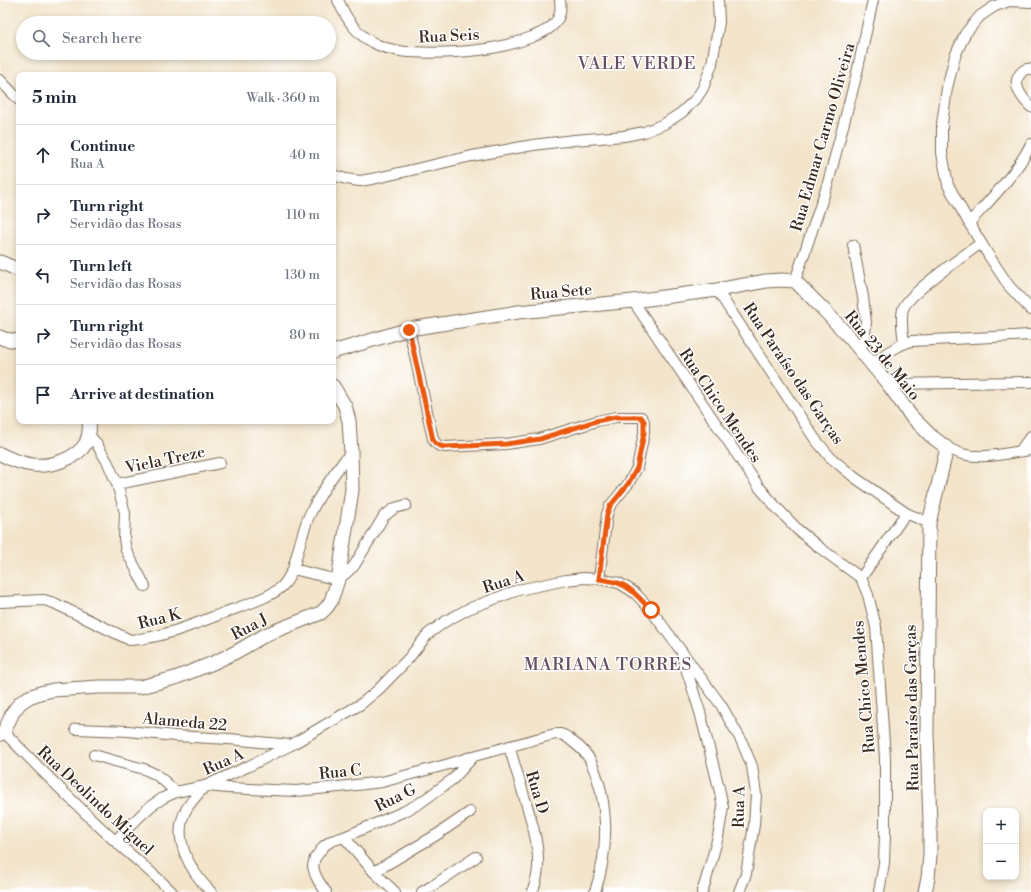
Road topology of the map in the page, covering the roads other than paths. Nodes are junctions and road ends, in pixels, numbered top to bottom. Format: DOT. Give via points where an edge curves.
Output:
graph roads {
  1 [pos="338,0"];
  2 [pos="560,0"];
  3 [pos="718,0"];
  4 [pos="873,0"];
  5 [pos="1031,2"];
  6 [pos="1031,68"];
  7 [pos="0,80"];
  8 [pos="16,97"];
  9 [pos="1031,107"];
  10 [pos="1031,144"];
  11 [pos="336,176"];
  12 [pos="968,223"];
  13 [pos="981,243"];
  14 [pos="853,245"];
  15 [pos="0,262"];
  16 [pos="16,269"];
  17 [pos="796,281"];
  18 [pos="717,290"];
  19 [pos="633,301"];
  20 [pos="1031,310"];
  21 [pos="409,330"];
  22 [pos="1031,335"];
  23 [pos="0,337"];
  24 [pos="16,341"];
  25 [pos="904,343"];
  26 [pos="336,348"];
  27 [pos="860,350"];
  28 [pos="871,364"];
  29 [pos="1031,382"];
  30 [pos="888,384"];
  31 [pos="336,391"];
  32 [pos="89,427"];
  33 [pos="1031,436"];
  34 [pos="948,448"];
  35 [pos="1031,450"];
  36 [pos="1020,451"];
  37 [pos="351,452"];
  38 [pos="0,454"];
  39 [pos="220,463"];
  40 [pos="117,484"];
  41 [pos="406,505"];
  42 [pos="906,513"];
  43 [pos="929,523"];
  44 [pos="293,569"];
  45 [pos="861,578"];
  46 [pos="599,579"];
  47 [pos="338,580"];
  48 [pos="145,586"];
  49 [pos="0,602"];
  50 [pos="678,646"];
  51 [pos="76,729"];
  52 [pos="2,734"];
  53 [pos="291,744"];
  54 [pos="508,746"];
  55 [pos="94,755"];
  56 [pos="474,756"];
  57 [pos="205,786"];
  58 [pos="176,792"];
  59 [pos="470,812"];
  60 [pos="344,837"];
  61 [pos="116,841"];
  62 [pos="476,857"];
  63 [pos="374,872"];
  64 [pos="534,888"];
  65 [pos="172,892"];
  66 [pos="211,892"];
  67 [pos="326,892"];
  68 [pos="396,892"];
  69 [pos="422,892"];
  70 [pos="595,892"];
  71 [pos="702,892"];
  72 [pos="739,892"];
  73 [pos="879,892"];
  74 [pos="924,892"];
  1 -- 2 [label="street, Rua Seis" via="352,26 362,36 378,45 407,52 482,50 526,39 544,32 556,22 560,14"];
  3 -- 11 [label="street" via="719,22 712,64 703,88 696,99 681,113 664,124 624,136 574,140 472,156 360,181"];
  4 -- 17 [label="street, Rua Edmar Carmo Oliveira" via="828,183"];
  5 -- 12 [label="street" via="1009,1 980,16 965,34 956,56 947,88 942,124 942,153 948,185"];
  6 -- 9 [label="street" via="1025,69 1017,79 1022,97"];
  7 -- 8 [label="street"];
  10 -- 12 [label="street" via="1012,174"];
  12 -- 13 [label="street"];
  13 -- 20 [label="street" via="1009,286"];
  13 -- 25 [label="street" via="908,300 903,309"];
  14 -- 27 [label="street" via="866,322"];
  15 -- 16 [label="street"];
  17 -- 18 [label="street, Rua Sete" via="766,281"];
  17 -- 27 [label="street, Rua 23 de Maio"];
  18 -- 19 [label="street, Rua Sete"];
  18 -- 42 [label="street, Rua Paraíso das Garças" via="815,439 830,457"];
  19 -- 21 [label="street, Rua Sete" via="518,312"];
  19 -- 45 [label="street, Rua Chico Mendes" via="759,487 798,530"];
  21 -- 26 [label="street, Rua Sete"];
  21 -- 46 [label="street" via="433,440 439,446 513,443 540,439 616,417 638,416 643,419 644,433 637,468 607,514"];
  22 -- 25 [label="street"];
  23 -- 24 [label="street"];
  25 -- 28 [label="street"];
  27 -- 28 [label="street, Rua 23 de Maio"];
  28 -- 30 [label="street, Rua 23 de Maio"];
  29 -- 30 [label="street"];
  30 -- 34 [label="street, Rua 23 de Maio" via="911,416 931,436"];
  31 -- 37 [label="street, Rua J" via="345,406 349,421"];
  32 -- 38 [label="street" via="86,443 79,451 59,462 33,465"];
  32 -- 40 [label="street"];
  33 -- 36 [label="street"];
  34 -- 36 [label="street" via="962,454 979,456"];
  34 -- 43 [label="street, Rua Paraíso das Garças"];
  35 -- 36 [label="street"];
  37 -- 44 [label="street, Rua K" via="319,497 309,518"];
  37 -- 47 [label="street, Rua J" via="352,490"];
  39 -- 40 [label="street, Viela Treze"];
  40 -- 48 [label="street" via="125,513 126,550"];
  41 -- 47 [label="street" via="395,508 384,516 354,566"];
  42 -- 43 [label="street, Rua Paraíso das Garças"];
  42 -- 45 [label="street"];
  43 -- 74 [label="street, Rua Paraíso das Garças" via="926,733 930,855"];
  44 -- 47 [label="street"];
  44 -- 49 [label="street, Rua K" via="285,584 273,593 168,633 141,639 130,640 44,600"];
  45 -- 73 [label="street, Rua Chico Mendes" via="876,627 885,758 886,834"];
  46 -- 50 [label="street, Rua A" via="619,583 636,594"];
  46 -- 53 [label="street, Rua A" via="566,580 518,590 468,609 428,634 408,659 362,704"];
  47 -- 52 [label="street, Rua J" via="331,601 321,613 267,634 213,663 175,678 140,687 99,687 40,692 20,703"];
  50 -- 71 [label="street" via="700,712 723,807 718,837"];
  50 -- 72 [label="street, Rua A" via="721,705 752,766 756,794 754,825 746,874"];
  51 -- 53 [label="street, Alameda 22"];
  52 -- 61 [label="street, Rua Deolindo Miguel"];
  53 -- 57 [label="street, Rua A"];
  54 -- 56 [label="street"];
  54 -- 64 [label="street, Rua D" via="536,843 539,867"];
  54 -- 70 [label="street" via="561,734 579,746 589,759 602,798 605,822 603,856"];
  55 -- 58 [label="street" via="144,768"];
  56 -- 57 [label="street, Rua C" via="382,782 339,787 296,791"];
  56 -- 60 [label="street, Rua G" via="453,779 420,803"];
  57 -- 58 [label="street, Rua A"];
  57 -- 66 [label="street" via="187,808 181,822 181,837 183,850 194,871"];
  58 -- 61 [label="street, Rua A" via="151,806"];
  59 -- 63 [label="street"];
  60 -- 63 [label="street"];
  60 -- 67 [label="street, Rua G" via="324,846 315,858 315,874"];
  61 -- 65 [label="street, Rua Deolindo Miguel"];
  62 -- 69 [label="street"];
  63 -- 68 [label="street"];
}
